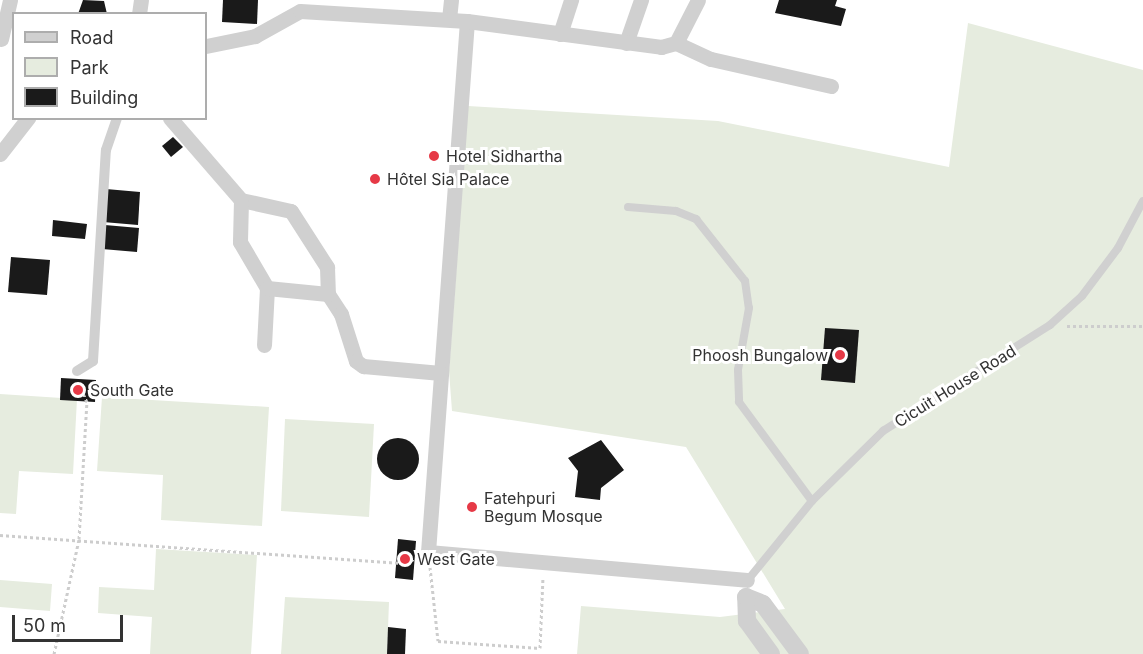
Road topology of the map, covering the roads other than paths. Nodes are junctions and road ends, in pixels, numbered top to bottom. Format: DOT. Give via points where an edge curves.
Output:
graph roads {
  1 [pos="10,0"];
  2 [pos="451,0"];
  3 [pos="571,0"];
  4 [pos="640,0"];
  5 [pos="698,0"];
  6 [pos="295,5"];
  7 [pos="449,19"];
  8 [pos="467,21"];
  9 [pos="560,34"];
  10 [pos="0,39"];
  11 [pos="626,43"];
  12 [pos="676,43"];
  13 [pos="207,46"];
  14 [pos="831,86"];
  15 [pos="26,120"];
  16 [pos="116,120"];
  17 [pos="172,120"];
  18 [pos="0,154"];
  19 [pos="241,200"];
  20 [pos="1143,201"];
  21 [pos="628,207"];
  22 [pos="267,288"];
  23 [pos="328,294"];
  24 [pos="264,345"];
  25 [pos="77,371"];
  26 [pos="441,373"];
  27 [pos="812,501"];
  28 [pos="747,589"];
  29 [pos="771,654"];
  30 [pos="800,654"];
  1 -- 10 [label="street"];
  2 -- 7 [label="street"];
  3 -- 9 [label="street"];
  4 -- 11 [label="street"];
  5 -- 12 [label="street"];
  6 -- 7 [label="street"];
  6 -- 13 [label="street" via="255,36"];
  7 -- 8 [label="street"];
  8 -- 9 [label="street"];
  8 -- 26 [label="street"];
  9 -- 11 [label="street"];
  11 -- 12 [label="street"];
  12 -- 14 [label="street" via="711,59"];
  15 -- 18 [label="street"];
  16 -- 25 [label="street" via="106,150 93,361"];
  17 -- 19 [label="street"];
  19 -- 22 [label="street" via="240,242"];
  19 -- 23 [label="street" via="291,211 327,267"];
  20 -- 27 [label="lane, Cicuit House Road" via="1118,248 1082,296 1050,325 883,431"];
  21 -- 27 [label="lane" via="676,211 696,219 745,281 749,308 738,370 739,402"];
  22 -- 23 [label="street"];
  22 -- 24 [label="street"];
  23 -- 26 [label="street" via="341,314 356,361 363,366"];
  26 -- 28 [label="street" via="428,552 543,560"];
  27 -- 28 [label="lane, Cicuit House Road"];
  28 -- 29 [label="street" via="747,621"];
  28 -- 30 [label="street"];
}
